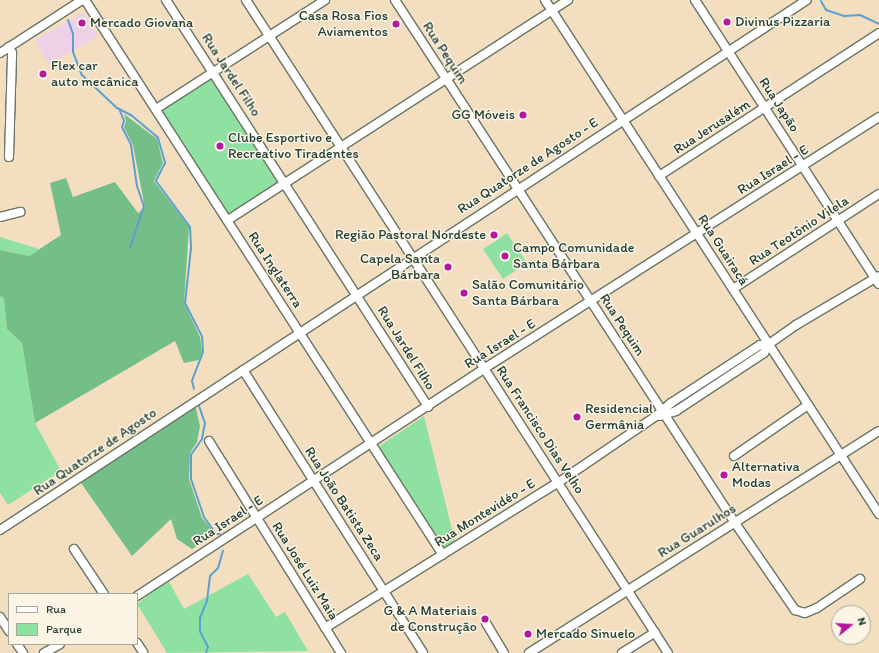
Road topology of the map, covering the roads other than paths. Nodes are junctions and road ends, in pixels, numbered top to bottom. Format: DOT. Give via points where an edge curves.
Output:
graph roads {
  1 [pos="82,0"];
  2 [pos="85,0"];
  3 [pos="166,0"];
  4 [pos="246,0"];
  5 [pos="325,0"];
  6 [pos="395,0"];
  7 [pos="545,0"];
  8 [pos="568,0"];
  9 [pos="695,0"];
  10 [pos="807,0"];
  11 [pos="552,10"];
  12 [pos="879,33"];
  13 [pos="270,36"];
  14 [pos="9,47"];
  15 [pos="0,53"];
  16 [pos="730,53"];
  17 [pos="213,72"];
  18 [pos="446,79"];
  19 [pos="766,108"];
  20 [pos="156,109"];
  21 [pos="879,117"];
  22 [pos="623,120"];
  23 [pos="342,146"];
  24 [pos="9,157"];
  25 [pos="804,166"];
  26 [pos="660,176"];
  27 [pos="285,183"];
  28 [pos="518,189"];
  29 [pos="879,194"];
  30 [pos="20,212"];
  31 [pos="0,217"];
  32 [pos="228,220"];
  33 [pos="839,221"];
  34 [pos="697,234"];
  35 [pos="414,257"];
  36 [pos="879,269"];
  37 [pos="877,276"];
  38 [pos="879,284"];
  39 [pos="733,289"];
  40 [pos="357,294"];
  41 [pos="592,302"];
  42 [pos="300,333"];
  43 [pos="769,344"];
  44 [pos="485,368"];
  45 [pos="243,370"];
  46 [pos="205,395"];
  47 [pos="808,405"];
  48 [pos="428,407"];
  49 [pos="661,414"];
  50 [pos="879,431"];
  51 [pos="209,441"];
  52 [pos="371,444"];
  53 [pos="734,456"];
  54 [pos="841,456"];
  55 [pos="314,481"];
  56 [pos="559,482"];
  57 [pos="879,514"];
  58 [pos="256,518"];
  59 [pos="735,523"];
  60 [pos="0,530"];
  61 [pos="74,549"];
  62 [pos="443,555"];
  63 [pos="860,578"];
  64 [pos="627,589"];
  65 [pos="384,591"];
  66 [pos="103,593"];
  67 [pos="138,595"];
  68 [pos="0,617"];
  69 [pos="486,623"];
  70 [pos="325,628"];
  71 [pos="8,629"];
  72 [pos="655,632"];
  73 [pos="58,645"];
  74 [pos="44,653"];
  75 [pos="342,653"];
  76 [pos="423,653"];
  77 [pos="504,653"];
  78 [pos="528,653"];
  79 [pos="622,653"];
  80 [pos="668,653"];
  1 -- 14 [label="street"];
  2 -- 20 [label="street, Rua Inglaterra"];
  3 -- 17 [label="street, Rua Jardel Filho"];
  4 -- 13 [label="street, Rua Francisco Dias Velho"];
  5 -- 13 [label="street"];
  6 -- 18 [label="street, Rua Pequim"];
  7 -- 11 [label="street, Rua Guairacá"];
  8 -- 11 [label="street"];
  9 -- 16 [label="street, Rua Japão"];
  10 -- 16 [label="street, Rua Quatorze de Agosto - E"];
  11 -- 18 [label="street"];
  11 -- 22 [label="street, Rua Guairacá"];
  12 -- 19 [label="street, Rua Jerusalém"];
  13 -- 17 [label="street"];
  13 -- 23 [label="street, Rua Francisco Dias Velho"];
  14 -- 15 [label="street"];
  14 -- 24 [label="street" via="12,53"];
  16 -- 19 [label="street, Rua Japão"];
  16 -- 22 [label="street, Rua Quatorze de Agosto - E"];
  17 -- 20 [label="street"];
  17 -- 27 [label="street, Rua Jardel Filho"];
  18 -- 23 [label="street"];
  18 -- 28 [label="street, Rua Pequim"];
  19 -- 25 [label="street, Rua Japão"];
  19 -- 26 [label="street, Rua Jerusalém"];
  20 -- 32 [label="street, Rua Inglaterra"];
  21 -- 25 [label="street, Rua Israel - E"];
  22 -- 26 [label="street, Rua Guairacá"];
  22 -- 28 [label="street, Rua Quatorze de Agosto - E"];
  23 -- 27 [label="street"];
  23 -- 35 [label="street, Rua Francisco Dias Velho"];
  25 -- 33 [label="street, Rua Japão"];
  25 -- 34 [label="street, Rua Israel - E"];
  26 -- 34 [label="street, Rua Guairacá"];
  27 -- 32 [label="street"];
  27 -- 40 [label="street, Rua Jardel Filho"];
  28 -- 35 [label="street, Rua Quatorze de Agosto - E"];
  28 -- 41 [label="street, Rua Pequim"];
  29 -- 33 [label="street, Rua Teotônio Vilela"];
  30 -- 31 [label="street"];
  32 -- 42 [label="street, Rua Inglaterra"];
  33 -- 37 [label="street, Rua Japão"];
  33 -- 39 [label="street, Rua Teotônio Vilela"];
  34 -- 39 [label="street, Rua Guairacá"];
  34 -- 41 [label="street, Rua Israel - E"];
  35 -- 40 [label="street, Rua Quatorze de Agosto - E"];
  35 -- 44 [label="street, Rua Francisco Dias Velho"];
  36 -- 37 [label="street, Rua Montevidéo - E"];
  37 -- 38 [label="street, Rua Japão"];
  37 -- 43 [label="street, Rua Montevidéo - E"];
  39 -- 43 [label="street, Rua Guairacá"];
  40 -- 42 [label="street, Rua Quatorze de Agosto - E"];
  40 -- 48 [label="street, Rua Jardel Filho"];
  41 -- 44 [label="street, Rua Israel - E"];
  41 -- 49 [label="street, Rua Pequim"];
  42 -- 45 [label="street, Rua Quatorze de Agosto - E"];
  42 -- 52 [label="street, Rua Inglaterra"];
  43 -- 47 [label="street, Rua Guairacá"];
  43 -- 49 [label="street, Rua Montevidéo - E" via="760,345"];
  44 -- 48 [label="street, Rua Israel - E"];
  44 -- 56 [label="street, Rua Francisco Dias Velho"];
  45 -- 46 [label="street, Rua Quatorze de Agosto - E"];
  45 -- 55 [label="street, Rua João Batista Zeca"];
  46 -- 60 [label="street, Rua Quatorze de Agosto"];
  47 -- 53 [label="street"];
  47 -- 54 [label="street, Rua Guairacá"];
  48 -- 52 [label="street, Rua Israel - E"];
  49 -- 56 [label="street, Rua Montevidéo - E"];
  49 -- 59 [label="street, Rua Pequim"];
  50 -- 54 [label="street, Rua Guarulhos"];
  51 -- 58 [label="street, Rua José Luiz Maia"];
  52 -- 55 [label="street, Rua Israel - E"];
  52 -- 62 [label="street, Rua Inglaterra"];
  54 -- 57 [label="street, Rua Guairacá"];
  54 -- 59 [label="street, Rua Guarulhos"];
  55 -- 58 [label="street, Rua Israel - E"];
  55 -- 65 [label="street, Rua João Batista Zeca"];
  56 -- 62 [label="street, Rua Montevidéo - E"];
  56 -- 64 [label="street, Rua Francisco Dias Velho"];
  58 -- 67 [label="street, Rua Israel - E"];
  58 -- 70 [label="street, Rua José Luiz Maia"];
  59 -- 63 [label="street, Rua Pequim" via="795,610 805,613 817,608"];
  59 -- 64 [label="street, Rua Guarulhos"];
  61 -- 66 [label="street"];
  62 -- 65 [label="street, Rua Montevidéo - E"];
  64 -- 72 [label="street, Rua Francisco Dias Velho"];
  64 -- 78 [label="street, Rua Guarulhos"];
  65 -- 70 [label="street, Rua Montevidéo - E"];
  65 -- 76 [label="street, Rua João Batista Zeca"];
  68 -- 71 [label="street"];
  69 -- 77 [label="street"];
  70 -- 75 [label="street, Rua José Luiz Maia"];
  72 -- 79 [label="street"];
  72 -- 80 [label="street, Rua Francisco Dias Velho"];
  73 -- 74 [label="street"];
}
